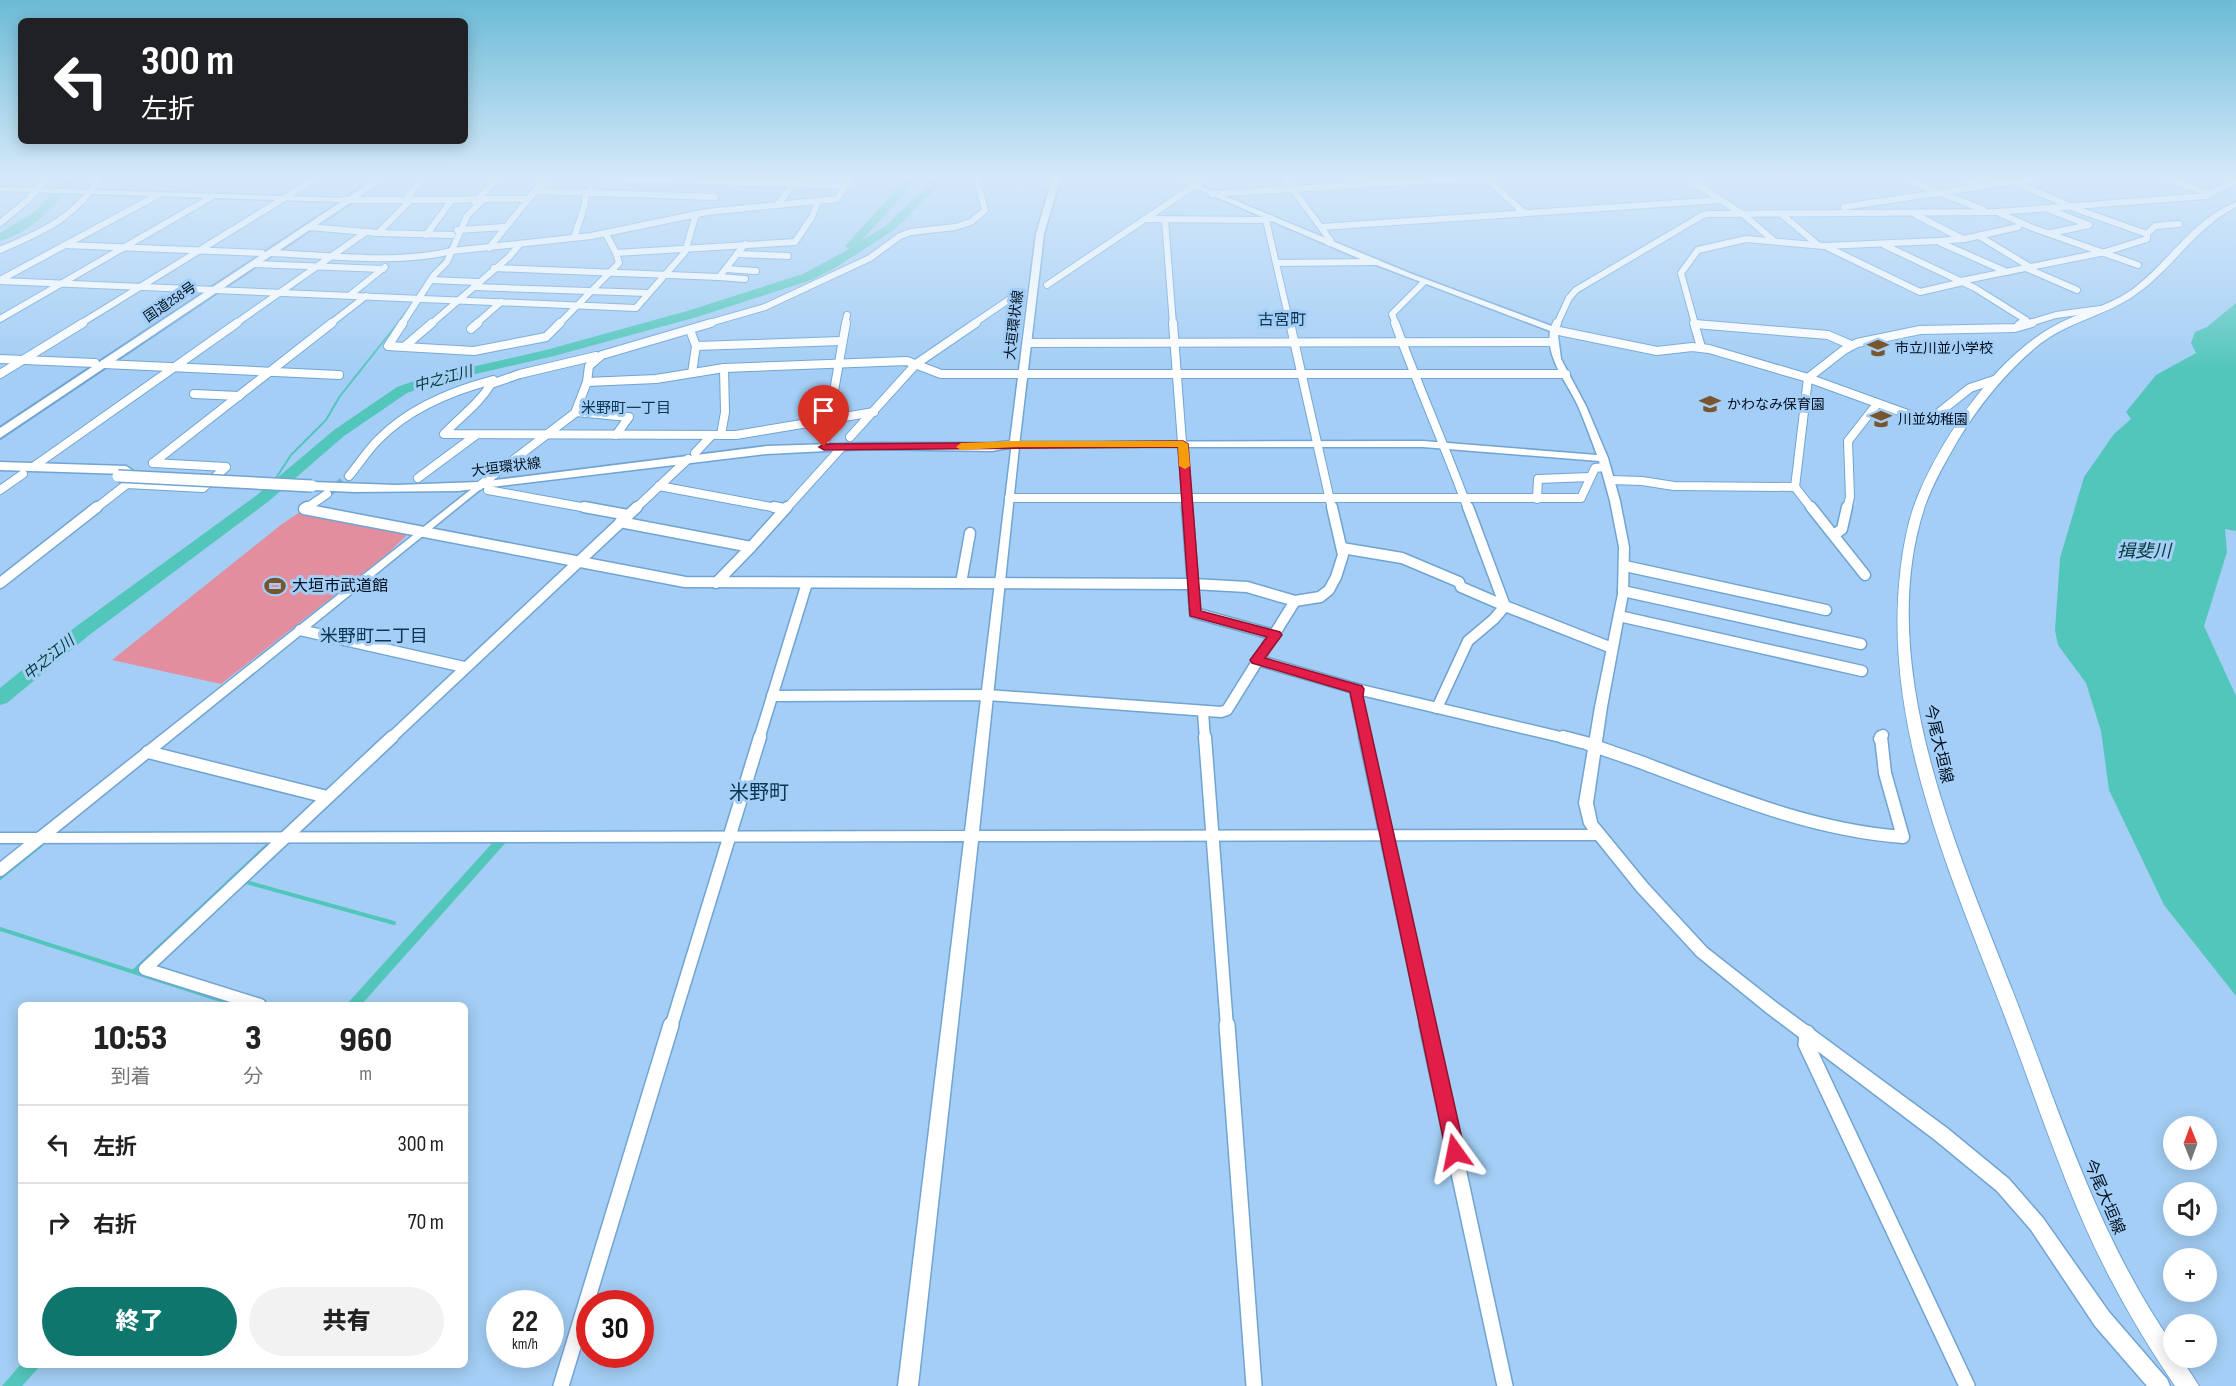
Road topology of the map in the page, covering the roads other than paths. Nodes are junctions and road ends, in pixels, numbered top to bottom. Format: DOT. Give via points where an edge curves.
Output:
graph roads {
  1 [pos="20,241"];
  2 [pos="73,241"];
  3 [pos="137,241"];
  4 [pos="216,241"];
  5 [pos="284,241"];
  6 [pos="286,241"];
  7 [pos="353,241"];
  8 [pos="449,241"];
  9 [pos="457,241"];
  10 [pos="495,241"];
  11 [pos="553,241"];
  12 [pos="610,241"];
  13 [pos="690,241"];
  14 [pos="796,241"];
  15 [pos="894,241"];
  16 [pos="1039,241"];
  17 [pos="1113,241"];
  18 [pos="1167,241"];
  19 [pos="1272,241"];
  20 [pos="1323,241"];
  21 [pos="1331,241"];
  22 [pos="1659,241"];
  23 [pos="1729,241"];
  24 [pos="1780,241"];
  25 [pos="1815,241"];
  26 [pos="1938,241"];
  27 [pos="1942,241"];
  28 [pos="1986,241"];
  29 [pos="2072,241"];
  30 [pos="2142,241"];
  31 [pos="2188,241"];
  32 [pos="1329,243"];
  33 [pos="745,244"];
  34 [pos="1881,244"];
  35 [pos="65,245"];
  36 [pos="519,245"];
  37 [pos="1821,245"];
  38 [pos="688,247"];
  39 [pos="124,248"];
  40 [pos="489,248"];
  41 [pos="0,250"];
  42 [pos="201,250"];
  43 [pos="452,251"];
  44 [pos="2106,252"];
  45 [pos="266,253"];
  46 [pos="616,253"];
  47 [pos="737,254"];
  48 [pos="442,255"];
  49 [pos="331,256"];
  50 [pos="396,256"];
  51 [pos="788,256"];
  52 [pos="1376,262"];
  53 [pos="1276,263"];
  54 [pos="254,264"];
  55 [pos="2138,265"];
  56 [pos="316,266"];
  57 [pos="494,268"];
  58 [pos="2028,268"];
  59 [pos="383,269"];
  60 [pos="726,269"];
  61 [pos="756,271"];
  62 [pos="609,272"];
  63 [pos="2007,272"];
  64 [pos="664,275"];
  65 [pos="719,277"];
  66 [pos="745,279"];
  67 [pos="431,280"];
  68 [pos="0,281"];
  69 [pos="1424,282"];
  70 [pos="1962,282"];
  71 [pos="62,283"];
  72 [pos="476,284"];
  73 [pos="1047,285"];
  74 [pos="142,286"];
  75 [pos="211,289"];
  76 [pos="2077,290"];
  77 [pos="591,291"];
  78 [pos="279,292"];
  79 [pos="648,293"];
  80 [pos="350,295"];
  81 [pos="366,296"];
  82 [pos="416,298"];
  83 [pos="1010,299"];
  84 [pos="458,300"];
  85 [pos="501,302"];
  86 [pos="576,305"];
  87 [pos="2100,309"];
  88 [pos="847,315"];
  89 [pos="0,319"];
  90 [pos="1695,324"];
  91 [pos="2015,328"];
  92 [pos="471,329"];
  93 [pos="690,330"];
  94 [pos="1554,336"];
  95 [pos="841,341"];
  96 [pos="1176,342"];
  97 [pos="1027,343"];
  98 [pos="1295,343"];
  99 [pos="1403,343"];
  100 [pos="1851,345"];
  101 [pos="404,346"];
  102 [pos="696,346"];
  103 [pos="1701,347"];
  104 [pos="602,355"];
  105 [pos="0,359"];
  106 [pos="23,360"];
  107 [pos="838,363"];
  108 [pos="99,364"];
  109 [pos="918,365"];
  110 [pos="173,368"];
  111 [pos="723,368"];
  112 [pos="269,372"];
  113 [pos="692,373"];
  114 [pos="0,374"];
  115 [pos="520,374"];
  116 [pos="1023,374"];
  117 [pos="1177,374"];
  118 [pos="1301,374"];
  119 [pos="1413,374"];
  120 [pos="1566,374"];
  121 [pos="339,375"];
  122 [pos="1808,378"];
  123 [pos="1997,379"];
  124 [pos="587,382"];
  125 [pos="194,394"];
  126 [pos="239,396"];
  127 [pos="1877,404"];
  128 [pos="576,412"];
  129 [pos="874,412"];
  130 [pos="828,419"];
  131 [pos="0,425"];
  132 [pos="0,434"];
  133 [pos="476,435"];
  134 [pos="548,435"];
  135 [pos="616,435"];
  136 [pos="716,435"];
  137 [pos="825,442"];
  138 [pos="847,443"];
  139 [pos="1015,444"];
  140 [pos="1183,444"];
  141 [pos="1319,444"];
  142 [pos="1444,444"];
  143 [pos="692,456"];
  144 [pos="0,466"];
  145 [pos="1606,468"];
  146 [pos="28,471"];
  147 [pos="0,474"];
  148 [pos="349,476"];
  149 [pos="491,477"];
  150 [pos="1590,477"];
  151 [pos="418,478"];
  152 [pos="314,483"];
  153 [pos="659,486"];
  154 [pos="1795,487"];
  155 [pos="483,488"];
  156 [pos="0,490"];
  157 [pos="327,494"];
  158 [pos="1009,498"];
  159 [pos="1187,499"];
  160 [pos="1331,499"];
  161 [pos="1465,499"];
  162 [pos="1538,499"];
  163 [pos="784,509"];
  164 [pos="628,515"];
  165 [pos="620,522"];
  166 [pos="424,531"];
  167 [pos="970,533"];
  168 [pos="1834,535"];
  169 [pos="751,547"];
  170 [pos="1342,548"];
  171 [pos="578,561"];
  172 [pos="1625,566"];
  173 [pos="1865,575"];
  174 [pos="0,583"];
  175 [pos="718,583"];
  176 [pos="961,583"];
  177 [pos="1000,583"];
  178 [pos="807,584"];
  179 [pos="1193,584"];
  180 [pos="1623,591"];
  181 [pos="1294,601"];
  182 [pos="1505,606"];
  183 [pos="1826,610"];
  184 [pos="1619,616"];
  185 [pos="300,630"];
  186 [pos="1275,635"];
  187 [pos="1861,644"];
  188 [pos="1612,648"];
  189 [pos="1257,660"];
  190 [pos="465,667"];
  191 [pos="1862,671"];
  192 [pos="1357,689"];
  193 [pos="987,695"];
  194 [pos="772,696"];
  195 [pos="1437,708"];
  196 [pos="1203,712"];
  197 [pos="1883,735"];
  198 [pos="1596,747"];
  199 [pos="148,752"];
  200 [pos="327,797"];
  201 [pos="1598,835"];
  202 [pos="1212,836"];
  203 [pos="730,837"];
  204 [pos="972,837"];
  205 [pos="1386,837"];
  206 [pos="0,838"];
  207 [pos="40,838"];
  208 [pos="283,838"];
  209 [pos="0,870"];
  210 [pos="250,1002"];
  211 [pos="1807,1034"];
  212 [pos="561,1386"];
  213 [pos="908,1386"];
  214 [pos="1254,1386"];
  215 [pos="1505,1386"];
  216 [pos="1967,1386"];
  217 [pos="2160,1386"];
  218 [pos="2188,1386"];
  1 -- 41 [label="street"];
  2 -- 35 [label="street"];
  3 -- 39 [label="street"];
  4 -- 42 [label="street"];
  5 -- 45 [label="highway, 国道258号"];
  6 -- 45 [label="highway, 国道258号"];
  7 -- 49 [label="street"];
  8 -- 48 [label="street"];
  9 -- 43 [label="street"];
  10 -- 40 [label="street"];
  11 -- 36 [label="street"];
  12 -- 46 [label="street"];
  13 -- 38 [label="street"];
  14 -- 33 [label="street"];
  15 -- 93 [label="street" via="870,258 773,303"];
  16 -- 97 [label="main road, 大垣環状線"];
  17 -- 73 [label="street"];
  18 -- 96 [label="street"];
  19 -- 53 [label="street"];
  20 -- 32 [label="street"];
  21 -- 32 [label="street"];
  22 -- 94 [label="street" via="1585,284 1569,298"];
  23 -- 90 [label="street" via="1698,249 1681,273"];
  24 -- 37 [label="street"];
  25 -- 37 [label="street"];
  26 -- 27 [label="street"];
  26 -- 34 [label="street"];
  26 -- 63 [label="street"];
  28 -- 58 [label="street"];
  29 -- 44 [label="street"];
  30 -- 44 [label="street"];
  31 -- 87 [label="main road, 今尾大垣線" via="2137,290"];
  32 -- 52 [label="street"];
  33 -- 38 [label="street"];
  33 -- 47 [label="street"];
  34 -- 37 [label="street"];
  34 -- 70 [label="street"];
  35 -- 39 [label="street"];
  35 -- 68 [label="street"];
  36 -- 40 [label="street"];
  36 -- 57 [label="street"];
  37 -- 70 [label="street" via="1920,292"];
  38 -- 46 [label="street"];
  38 -- 64 [label="street"];
  39 -- 42 [label="street"];
  39 -- 71 [label="street"];
  40 -- 43 [label="street"];
  42 -- 45 [label="street"];
  42 -- 74 [label="street"];
  43 -- 48 [label="street"];
  43 -- 67 [label="street"];
  44 -- 55 [label="street"];
  44 -- 58 [label="street"];
  45 -- 49 [label="street"];
  45 -- 54 [label="highway, 国道258号"];
  45 -- 75 [label="highway, 国道258号"];
  46 -- 62 [label="street" via="618,263"];
  47 -- 51 [label="street"];
  47 -- 60 [label="street"];
  48 -- 50 [label="street"];
  48 -- 82 [label="street"];
  49 -- 50 [label="street"];
  49 -- 56 [label="street"];
  50 -- 59 [label="street"];
  52 -- 53 [label="street"];
  52 -- 69 [label="street"];
  53 -- 98 [label="street"];
  54 -- 56 [label="street"];
  54 -- 75 [label="highway, 国道258号"];
  56 -- 59 [label="street"];
  56 -- 78 [label="street"];
  57 -- 62 [label="street"];
  57 -- 72 [label="street"];
  58 -- 63 [label="street"];
  58 -- 76 [label="street"];
  59 -- 80 [label="street"];
  60 -- 61 [label="street"];
  60 -- 65 [label="street"];
  62 -- 64 [label="street"];
  62 -- 77 [label="street"];
  63 -- 70 [label="street"];
  64 -- 65 [label="street"];
  64 -- 79 [label="street"];
  65 -- 66 [label="street"];
  67 -- 72 [label="street"];
  67 -- 82 [label="street"];
  68 -- 71 [label="street"];
  69 -- 94 [label="street"];
  69 -- 99 [label="street" via="1392,314"];
  70 -- 91 [label="street" via="2026,320"];
  71 -- 74 [label="street"];
  71 -- 89 [label="street"];
  72 -- 77 [label="street"];
  72 -- 84 [label="street"];
  74 -- 75 [label="street"];
  74 -- 106 [label="street"];
  75 -- 78 [label="street"];
  75 -- 108 [label="highway, 国道258号"];
  77 -- 79 [label="street"];
  77 -- 86 [label="street"];
  78 -- 80 [label="street"];
  78 -- 110 [label="street"];
  79 -- 86 [label="street" via="636,308"];
  80 -- 81 [label="street"];
  81 -- 82 [label="street"];
  81 -- 112 [label="street"];
  82 -- 84 [label="street"];
  82 -- 101 [label="street" via="388,346"];
  83 -- 109 [label="street"];
  84 -- 85 [label="street"];
  84 -- 101 [label="street"];
  85 -- 86 [label="street"];
  85 -- 92 [label="street"];
  86 -- 101 [label="street" via="546,337 474,351"];
  87 -- 91 [label="street" via="2056,315"];
  87 -- 123 [label="main road, 今尾大垣線" via="2044,336"];
  88 -- 95 [label="street"];
  90 -- 100 [label="street" via="1828,335"];
  90 -- 103 [label="street"];
  91 -- 100 [label="street" via="1920,330"];
  93 -- 102 [label="street"];
  93 -- 104 [label="street"];
  94 -- 99 [label="street"];
  94 -- 103 [label="street" via="1657,351"];
  94 -- 120 [label="street" via="1557,359"];
  95 -- 102 [label="street"];
  95 -- 107 [label="street"];
  96 -- 97 [label="street"];
  96 -- 98 [label="street"];
  96 -- 117 [label="street"];
  97 -- 116 [label="main road, 大垣環状線"];
  98 -- 99 [label="street"];
  98 -- 118 [label="street"];
  99 -- 119 [label="street"];
  100 -- 122 [label="street"];
  102 -- 113 [label="street"];
  103 -- 122 [label="street"];
  104 -- 115 [label="street"];
  104 -- 124 [label="street" via="589,366"];
  105 -- 106 [label="street"];
  106 -- 108 [label="street"];
  106 -- 114 [label="street"];
  107 -- 109 [label="street"];
  107 -- 111 [label="street"];
  107 -- 130 [label="street"];
  108 -- 110 [label="street"];
  108 -- 131 [label="highway, 国道258号"];
  108 -- 132 [label="highway, 国道258号"];
  109 -- 116 [label="street" via="941,374"];
  109 -- 129 [label="street"];
  110 -- 112 [label="street"];
  110 -- 146 [label="street"];
  111 -- 113 [label="street"];
  111 -- 136 [label="street" via="725,412"];
  112 -- 121 [label="street"];
  112 -- 126 [label="street"];
  113 -- 124 [label="street"];
  115 -- 133 [label="street" via="488,385 482,399 444,434"];
  115 -- 148 [label="street" via="466,386 422,407 385,433"];
  116 -- 117 [label="street"];
  116 -- 139 [label="main road, 大垣環状線"];
  117 -- 118 [label="street"];
  117 -- 140 [label="street"];
  118 -- 119 [label="street"];
  118 -- 141 [label="street"];
  119 -- 120 [label="street"];
  119 -- 142 [label="street"];
  120 -- 145 [label="street"];
  122 -- 127 [label="street"];
  122 -- 154 [label="street"];
  123 -- 127 [label="street" via="1977,384 1931,419 1916,419"];
  123 -- 218 [label="main road, 今尾大垣線" via="1982,395 1936,469 1918,513 1910,547 1904,622 1910,703 1941,826 2086,1205 2115,1269"];
  124 -- 128 [label="street"];
  125 -- 126 [label="street"];
  126 -- 174 [label="street" via="153,463 226,467 204,487 127,484"];
  127 -- 168 [label="street" via="1848,441 1850,497 1842,530"];
  128 -- 134 [label="street"];
  128 -- 135 [label="street" via="629,417"];
  129 -- 130 [label="street"];
  129 -- 138 [label="street"];
  130 -- 136 [label="street"];
  130 -- 137 [label="street"];
  133 -- 134 [label="street"];
  133 -- 151 [label="street"];
  134 -- 135 [label="street"];
  134 -- 149 [label="street"];
  135 -- 136 [label="street"];
  136 -- 143 [label="street"];
  137 -- 138 [label="main road, 大垣環状線"];
  137 -- 143 [label="main road, 大垣環状線"];
  138 -- 139 [label="main road, 大垣環状線" via="992,447"];
  138 -- 143 [label="main road, 大垣環状線"];
  138 -- 163 [label="street"];
  139 -- 140 [label="street"];
  139 -- 158 [label="street"];
  140 -- 141 [label="street"];
  140 -- 159 [label="street"];
  141 -- 142 [label="street"];
  141 -- 160 [label="street"];
  142 -- 145 [label="street"];
  142 -- 161 [label="street"];
  143 -- 149 [label="main road, 大垣環状線"];
  143 -- 153 [label="street"];
  143 -- 155 [label="main road, 大垣環状線"];
  144 -- 146 [label="main road, 大垣環状線"];
  145 -- 150 [label="street" via="1595,468"];
  145 -- 154 [label="street" via="1642,481 1674,486"];
  145 -- 172 [label="street"];
  146 -- 147 [label="main road, 大垣環状線"];
  146 -- 152 [label="main road, 大垣環状線, bridge"];
  146 -- 156 [label="street"];
  149 -- 152 [label="main road, 大垣環状線" via="439,482"];
  149 -- 155 [label="street"];
  150 -- 162 [label="street" via="1581,498"];
  150 -- 162 [label="street" via="1538,479"];
  152 -- 155 [label="main road, 大垣環状線" via="364,490"];
  153 -- 163 [label="street"];
  153 -- 164 [label="street"];
  154 -- 168 [label="street"];
  155 -- 164 [label="street"];
  155 -- 166 [label="street"];
  157 -- 166 [label="street" via="304,509"];
  158 -- 159 [label="street"];
  158 -- 177 [label="street"];
  159 -- 160 [label="street"];
  159 -- 179 [label="street"];
  160 -- 161 [label="street"];
  160 -- 170 [label="street"];
  161 -- 162 [label="street"];
  161 -- 182 [label="street"];
  163 -- 169 [label="street"];
  164 -- 165 [label="street"];
  165 -- 169 [label="street"];
  165 -- 171 [label="street"];
  166 -- 171 [label="street"];
  166 -- 185 [label="street"];
  167 -- 176 [label="street"];
  168 -- 173 [label="street"];
  169 -- 175 [label="street"];
  170 -- 181 [label="street" via="1336,576 1327,591 1315,601"];
  170 -- 182 [label="street" via="1368,550 1421,565"];
  171 -- 175 [label="street" via="685,582"];
  171 -- 190 [label="street"];
  172 -- 180 [label="street"];
  172 -- 183 [label="street"];
  175 -- 178 [label="street"];
  176 -- 177 [label="street"];
  176 -- 178 [label="street"];
  177 -- 179 [label="street"];
  177 -- 193 [label="street"];
  178 -- 194 [label="street"];
  179 -- 181 [label="street" via="1247,587"];
  179 -- 186 [label="street" via="1195,613"];
  180 -- 184 [label="street"];
  180 -- 187 [label="street"];
  181 -- 186 [label="street"];
  182 -- 188 [label="street"];
  182 -- 195 [label="street" via="1468,641"];
  184 -- 188 [label="street"];
  184 -- 191 [label="street"];
  185 -- 190 [label="street"];
  185 -- 199 [label="street"];
  186 -- 189 [label="street"];
  188 -- 198 [label="street"];
  189 -- 192 [label="street"];
  189 -- 196 [label="street" via="1227,710"];
  190 -- 200 [label="street"];
  192 -- 195 [label="street"];
  192 -- 205 [label="street"];
  193 -- 194 [label="street"];
  193 -- 196 [label="street"];
  193 -- 204 [label="street"];
  194 -- 203 [label="street"];
  195 -- 198 [label="street"];
  196 -- 202 [label="street"];
  197 -- 198 [label="street" via="1879,739 1885,773 1903,837 1776,812"];
  198 -- 201 [label="street" via="1586,804"];
  199 -- 200 [label="street"];
  199 -- 207 [label="street"];
  200 -- 208 [label="street"];
  201 -- 205 [label="street"];
  201 -- 211 [label="street" via="1702,952"];
  202 -- 204 [label="street"];
  202 -- 205 [label="street"];
  202 -- 214 [label="street"];
  203 -- 204 [label="street"];
  203 -- 208 [label="street"];
  203 -- 212 [label="street"];
  204 -- 213 [label="street"];
  205 -- 215 [label="street"];
  206 -- 207 [label="street"];
  207 -- 208 [label="street"];
  207 -- 209 [label="street"];
  208 -- 210 [label="street" via="145,969"];
  211 -- 216 [label="street" via="1806,1044"];
  211 -- 217 [label="street" via="2003,1185 2037,1224 2102,1319"];
}
